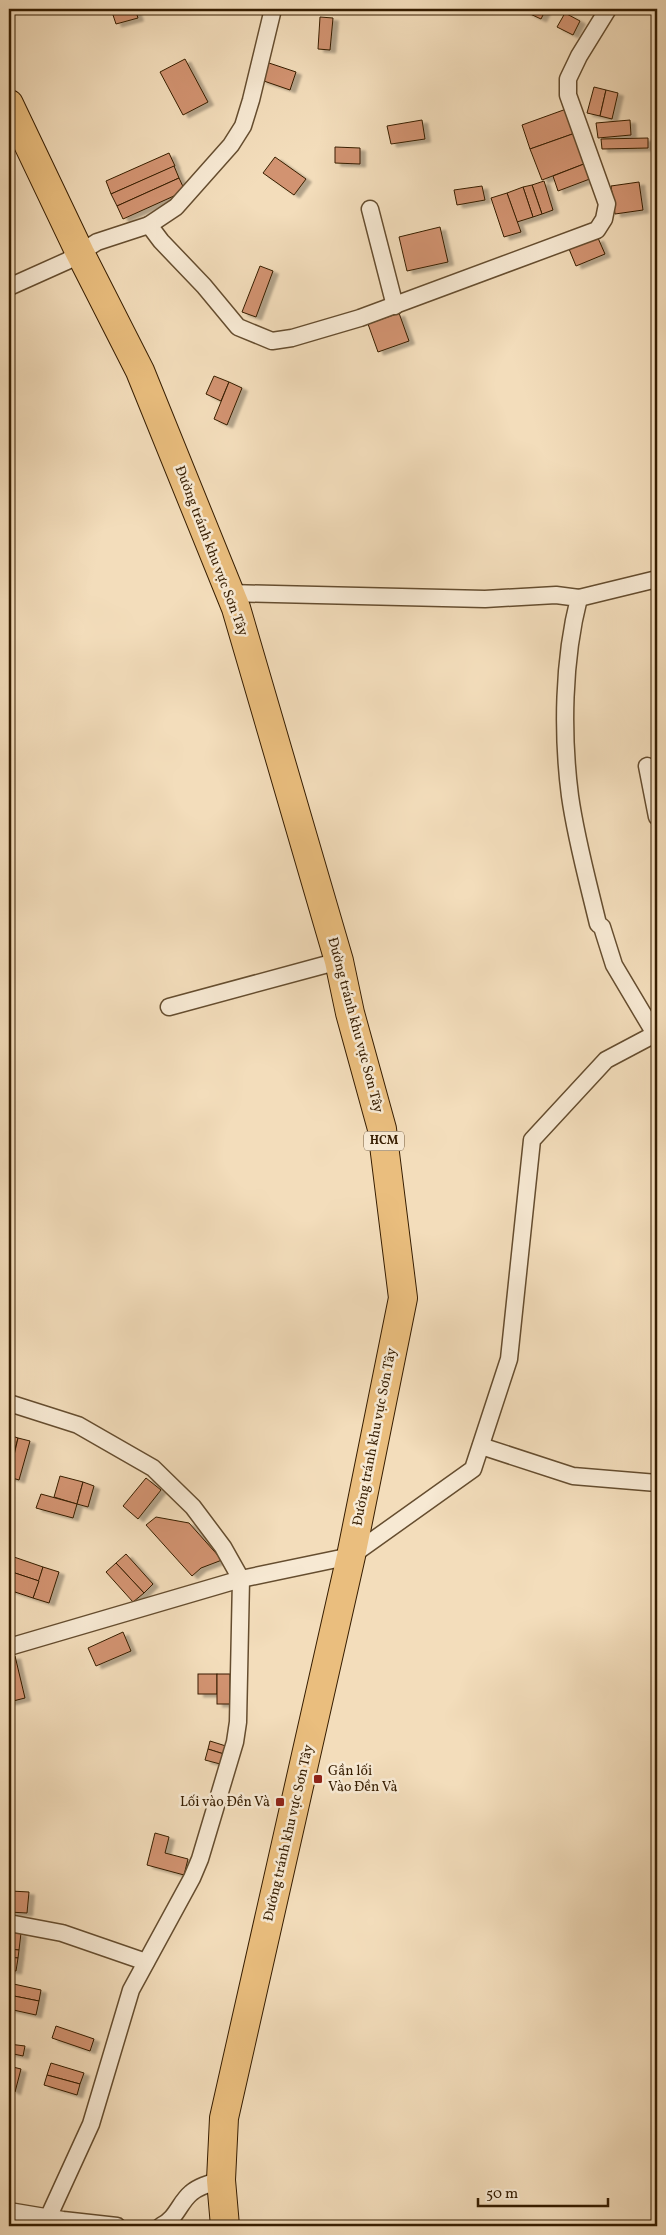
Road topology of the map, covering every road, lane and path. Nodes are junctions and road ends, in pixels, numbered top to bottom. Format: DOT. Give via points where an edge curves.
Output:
graph roads {
  1 [pos="274,9"];
  2 [pos="608,9"];
  3 [pos="9,104"];
  4 [pos="370,210"];
  5 [pos="149,225"];
  6 [pos="80,253"];
  7 [pos="9,288"];
  8 [pos="395,306"];
  9 [pos="657,579"];
  10 [pos="228,593"];
  11 [pos="579,598"];
  12 [pos="647,766"];
  13 [pos="657,817"];
  14 [pos="339,961"];
  15 [pos="169,1007"];
  16 [pos="656,1034"];
  17 [pos="9,1403"];
  18 [pos="481,1446"];
  19 [pos="657,1483"];
  20 [pos="352,1556"];
  21 [pos="241,1580"];
  22 [pos="9,1647"];
  23 [pos="9,1923"];
  24 [pos="146,1962"];
  25 [pos="222,2180"];
  26 [pos="9,2211"];
  27 [pos="48,2218"];
  28 [pos="117,2226"];
  29 [pos="162,2226"];
  30 [pos="225,2226"];
  1 -- 5 [label="street" via="243,126 231,145 176,207"];
  2 -- 8 [label="street" via="568,79 568,95 607,204 604,219 597,230"];
  3 -- 6 [label="highway, Đường tránh khu vực Sơn Tây / HCM"];
  4 -- 8 [label="street"];
  5 -- 6 [label="street" via="97,242"];
  5 -- 8 [label="street" via="238,327 272,341 292,338"];
  6 -- 7 [label="street"];
  6 -- 10 [label="highway, Đường tránh khu vực Sơn Tây / HCM" via="140,371"];
  9 -- 11 [label="street"];
  10 -- 11 [label="street" via="484,599 556,595"];
  10 -- 14 [label="highway, Đường tránh khu vực Sơn Tây / HCM" via="236,608"];
  11 -- 16 [label="street" via="570,643 567,701 570,797 598,924 602,927 614,965"];
  12 -- 13 [label="street"];
  14 -- 15 [label="street"];
  14 -- 20 [label="highway, Đường tránh khu vực Sơn Tây / HCM" via="382,1129 403,1298"];
  16 -- 18 [label="street" via="606,1060 532,1140 509,1359"];
  17 -- 21 [label="street" via="78,1425 153,1468 194,1507"];
  18 -- 19 [label="street" via="573,1476"];
  18 -- 20 [label="street" via="473,1469"];
  20 -- 21 [label="street"];
  20 -- 25 [label="highway, Đường tránh khu vực Sơn Tây / HCM" via="224,2118"];
  21 -- 22 [label="street"];
  21 -- 24 [label="street" via="235,1742 198,1865"];
  23 -- 24 [label="street" via="62,1933"];
  24 -- 27 [label="street" via="125,2006 91,2124"];
  25 -- 29 [label="street" via="190,2194 177,2214"];
  25 -- 30 [label="highway, Đường tránh khu vực Sơn Tây / HCM"];
  26 -- 27 [label="street"];
  27 -- 28 [label="street"];
}
